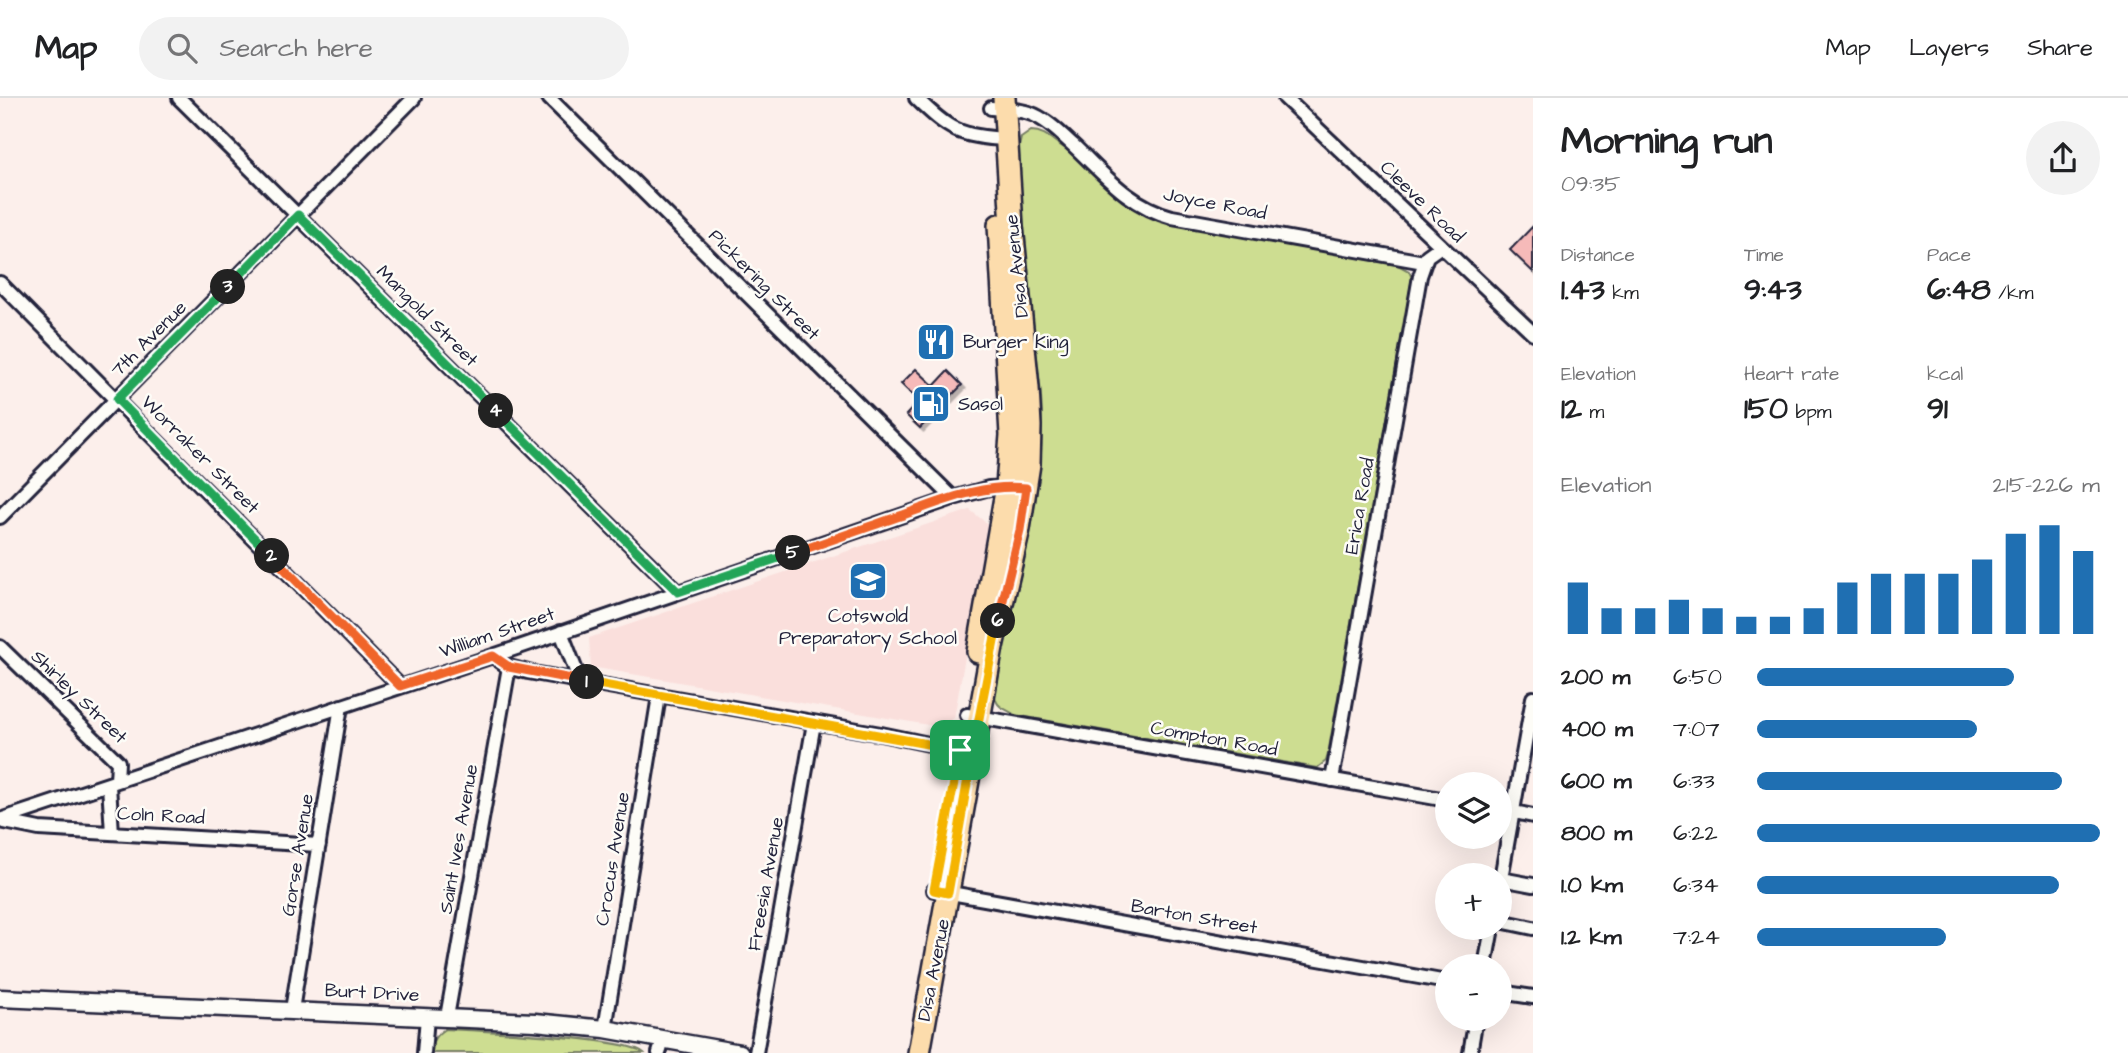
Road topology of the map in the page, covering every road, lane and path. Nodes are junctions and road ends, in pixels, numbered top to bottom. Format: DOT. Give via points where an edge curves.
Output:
graph roads {
  1 [pos="179,98"];
  2 [pos="414,98"];
  3 [pos="549,98"];
  4 [pos="916,98"];
  5 [pos="1285,98"];
  6 [pos="998,103"];
  7 [pos="999,139"];
  8 [pos="298,215"];
  9 [pos="1441,246"];
  10 [pos="1424,262"];
  11 [pos="0,283"];
  12 [pos="1533,333"];
  13 [pos="117,399"];
  14 [pos="1016,487"];
  15 [pos="953,498"];
  16 [pos="0,517"];
  17 [pos="678,592"];
  18 [pos="561,632"];
  19 [pos="0,647"];
  20 [pos="493,656"];
  21 [pos="509,667"];
  22 [pos="580,681"];
  23 [pos="400,686"];
  24 [pos="659,696"];
  25 [pos="1533,698"];
  26 [pos="341,706"];
  27 [pos="973,715"];
  28 [pos="814,723"];
  29 [pos="966,751"];
  30 [pos="1332,780"];
  31 [pos="113,783"];
  32 [pos="1512,786"];
  33 [pos="1435,798"];
  34 [pos="1512,812"];
  35 [pos="1533,816"];
  36 [pos="0,820"];
  37 [pos="112,833"];
  38 [pos="319,845"];
  39 [pos="1512,883"];
  40 [pos="1533,886"];
  41 [pos="941,892"];
  42 [pos="1512,924"];
  43 [pos="1533,928"];
  44 [pos="1435,980"];
  45 [pos="1512,994"];
  46 [pos="0,998"];
  47 [pos="1533,998"];
  48 [pos="292,1010"];
  49 [pos="427,1017"];
  50 [pos="447,1017"];
  51 [pos="605,1029"];
  52 [pos="1474,1031"];
  53 [pos="662,1046"];
  54 [pos="424,1053"];
  55 [pos="740,1053"];
  56 [pos="756,1053"];
  57 [pos="904,1053"];
  58 [pos="919,1053"];
  59 [pos="1470,1053"];
  1 -- 8 [label="street, Mangold Street"];
  2 -- 8 [label="street, 7th Avenue"];
  3 -- 15 [label="street, Pickering Street"];
  4 -- 7 [label="street" via="954,130"];
  5 -- 9 [label="street, Cleeve Road"];
  6 -- 7 [label="main road, Disa Avenue"];
  6 -- 10 [label="street, Joyce Road" via="1049,125 1151,211"];
  7 -- 14 [label="main road, Disa Avenue"];
  8 -- 13 [label="street, 7th Avenue"];
  8 -- 17 [label="street, Mangold Street"];
  9 -- 10 [label="street"];
  9 -- 12 [label="street, Cleeve Road"];
  10 -- 30 [label="street, Erica Road"];
  11 -- 13 [label="street, Worraker Street"];
  13 -- 16 [label="street, 7th Avenue"];
  13 -- 23 [label="street, Worraker Street"];
  14 -- 15 [label="street, William Street" via="989,488"];
  14 -- 27 [label="main road, Disa Avenue"];
  15 -- 17 [label="street, William Street"];
  17 -- 18 [label="street, William Street"];
  18 -- 20 [label="street, William Street"];
  18 -- 22 [label="street"];
  19 -- 31 [label="street, Shirley Street" via="118,762"];
  20 -- 21 [label="street"];
  20 -- 23 [label="street, William Street"];
  21 -- 22 [label="street"];
  21 -- 50 [label="street, Saint Ives Avenue"];
  22 -- 24 [label="street"];
  23 -- 26 [label="street, William Street"];
  24 -- 28 [label="street"];
  24 -- 51 [label="street, Crocus Avenue"];
  25 -- 32 [label="street"];
  26 -- 31 [label="street, William Street"];
  26 -- 38 [label="street, Gorse Avenue"];
  27 -- 29 [label="main road, Disa Avenue"];
  27 -- 30 [label="street, Compton Road"];
  28 -- 29 [label="street"];
  28 -- 56 [label="street, Freesia Avenue"];
  29 -- 41 [label="main road, Disa Avenue"];
  30 -- 33 [label="street, Compton Road"];
  31 -- 36 [label="street, William Street"];
  31 -- 37 [label="street, Shirley Street"];
  34 -- 35 [label="street"];
  36 -- 37 [label="street, Coln Road" via="39,829"];
  37 -- 38 [label="street, Coln Road"];
  38 -- 48 [label="street, Gorse Avenue"];
  39 -- 40 [label="street"];
  41 -- 44 [label="street, Barton Street"];
  41 -- 57 [label="main road, Disa Avenue"];
  41 -- 58 [label="main road, Disa Avenue"];
  42 -- 43 [label="street"];
  45 -- 47 [label="street"];
  46 -- 48 [label="street, Burt Drive"];
  48 -- 49 [label="street, Burt Drive"];
  49 -- 50 [label="street, Burt Drive"];
  49 -- 54 [label="street"];
  50 -- 51 [label="street, Burt Drive"];
  51 -- 53 [label="street, Burt Drive"];
  52 -- 59 [label="street"];
  53 -- 55 [label="street, Burt Drive"];
}
